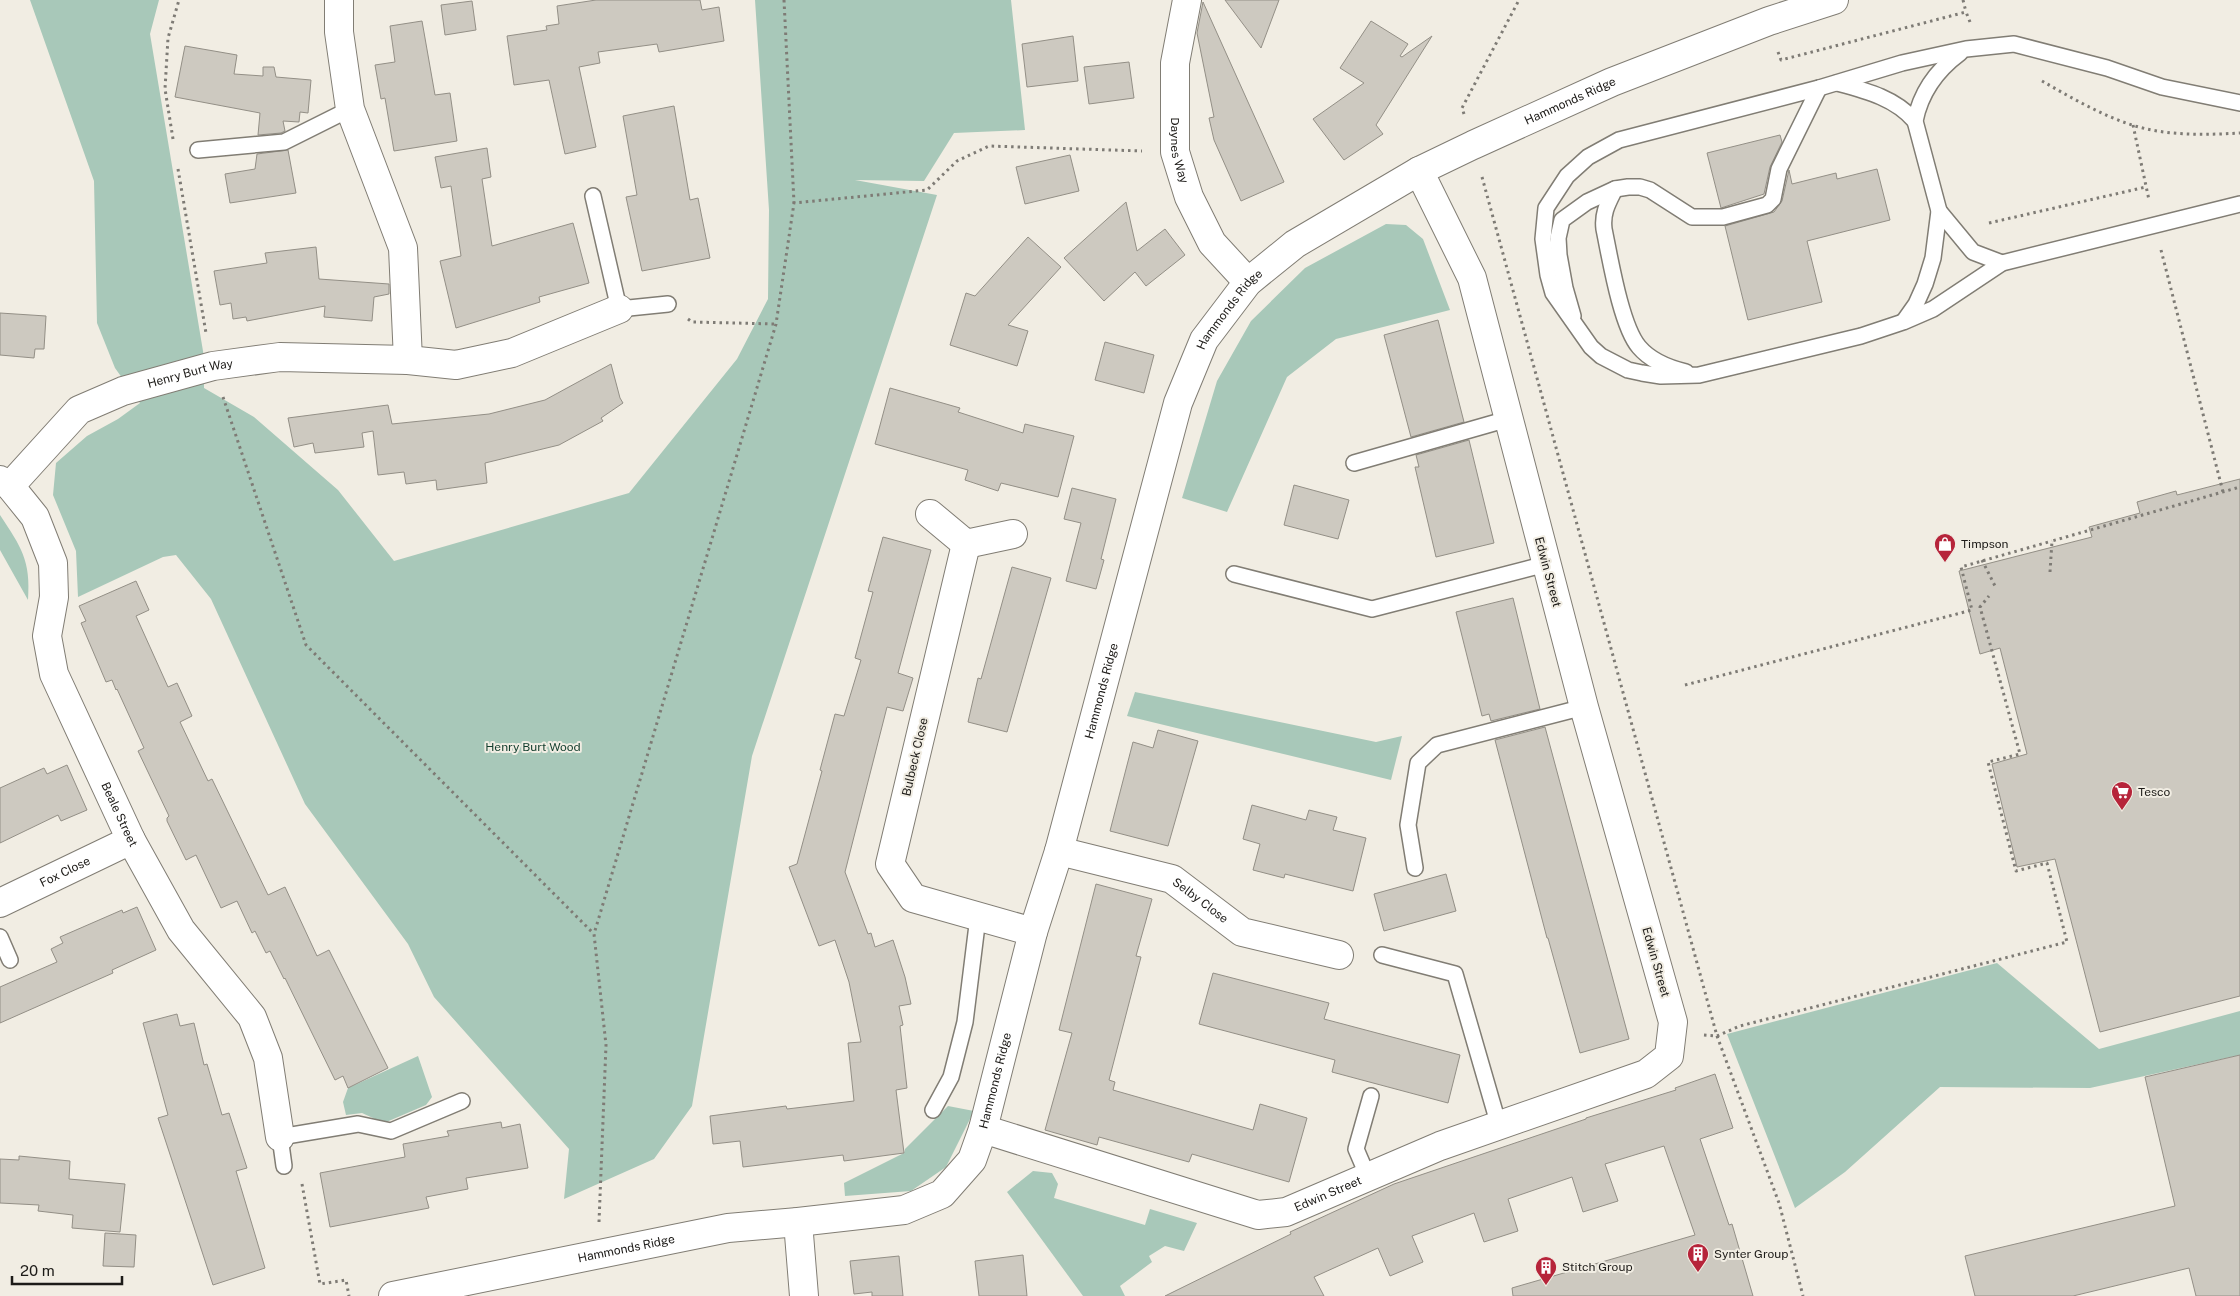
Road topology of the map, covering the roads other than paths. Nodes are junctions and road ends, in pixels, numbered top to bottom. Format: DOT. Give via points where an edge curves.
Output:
graph roads {
  1 [pos="339,0"];
  2 [pos="1187,0"];
  3 [pos="1834,0"];
  4 [pos="1966,49"];
  5 [pos="1836,83"];
  6 [pos="1819,88"];
  7 [pos="2240,91"];
  8 [pos="2219,99"];
  9 [pos="2240,102"];
  10 [pos="350,108"];
  11 [pos="1915,121"];
  12 [pos="198,150"];
  13 [pos="1419,171"];
  14 [pos="1615,189"];
  15 [pos="593,196"];
  16 [pos="2240,204"];
  17 [pos="1939,211"];
  18 [pos="2002,263"];
  19 [pos="1248,282"];
  20 [pos="668,304"];
  21 [pos="619,309"];
  22 [pos="1903,322"];
  23 [pos="1576,324"];
  24 [pos="408,360"];
  25 [pos="1700,375"];
  26 [pos="1508,419"];
  27 [pos="1354,463"];
  28 [pos="5,483"];
  29 [pos="930,514"];
  30 [pos="1013,534"];
  31 [pos="966,544"];
  32 [pos="1546,564"];
  33 [pos="1234,574"];
  34 [pos="1584,707"];
  35 [pos="131,840"];
  36 [pos="1059,851"];
  37 [pos="1415,868"];
  38 [pos="0,903"];
  39 [pos="978,917"];
  40 [pos="1033,932"];
  41 [pos="0,937"];
  42 [pos="1339,956"];
  43 [pos="1382,956"];
  44 [pos="10,960"];
  45 [pos="1371,1096"];
  46 [pos="462,1101"];
  47 [pos="933,1110"];
  48 [pos="1499,1126"];
  49 [pos="982,1129"];
  50 [pos="280,1137"];
  51 [pos="284,1166"];
  52 [pos="1368,1177"];
  53 [pos="798,1222"];
  54 [pos="394,1296"];
  55 [pos="804,1296"];
  1 -- 10 [label="street" via="339,32"];
  2 -- 19 [label="street, Daynes Way" via="1175,63 1175,152 1189,197 1212,243"];
  3 -- 13 [label="street, Hammonds Ridge" via="1769,21 1612,82"];
  4 -- 5 [label="lane" via="1902,63"];
  4 -- 8 [label="lane" via="2014,44 2107,68 2162,87"];
  4 -- 11 [label="lane" via="1943,66 1929,84"];
  5 -- 6 [label="lane"];
  5 -- 11 [label="lane" via="1883,97 1908,112"];
  6 -- 14 [label="lane" via="1779,170 1773,199 1767,205 1723,217 1692,217 1650,190 1640,187"];
  6 -- 23 [label="lane" via="1619,140 1576,166 1553,195 1543,223 1545,258 1553,293"];
  7 -- 8 [label="lane"];
  8 -- 9 [label="lane"];
  10 -- 12 [label="lane" via="284,142"];
  10 -- 24 [label="street" via="403,248"];
  11 -- 17 [label="lane"];
  13 -- 19 [label="street, Hammonds Ridge" via="1295,244"];
  13 -- 26 [label="street, Edwin Street" via="1472,278"];
  14 -- 23 [label="lane" via="1573,210 1559,226 1565,288"];
  14 -- 25 [label="lane" via="1602,218 1620,301 1633,338 1652,359 1679,371"];
  15 -- 21 [label="lane"];
  16 -- 18 [label="lane"];
  17 -- 18 [label="lane" via="1973,252"];
  17 -- 22 [label="lane" via="1925,284"];
  18 -- 22 [label="lane" via="1933,310"];
  19 -- 36 [label="street, Hammonds Ridge" via="1204,340 1178,403"];
  20 -- 21 [label="lane"];
  21 -- 24 [label="street, Henry Burt Way" via="512,353 456,366"];
  22 -- 25 [label="lane" via="1861,336"];
  23 -- 25 [label="lane" via="1601,356 1628,370 1661,376"];
  24 -- 28 [label="street, Henry Burt Way" via="280,357 213,366 123,391 79,410"];
  26 -- 27 [label="lane"];
  26 -- 32 [label="street, Edwin Street"];
  28 -- 35 [label="street, Beale Street" via="35,517 53,563 54,597 47,636 54,674"];
  29 -- 31 [label="street"];
  30 -- 31 [label="street"];
  31 -- 39 [label="street, Bulbeck Close" via="890,864 914,898"];
  32 -- 33 [label="lane" via="1372,609"];
  32 -- 34 [label="street, Edwin Street"];
  34 -- 37 [label="lane" via="1438,745 1418,763 1408,825"];
  34 -- 48 [label="street, Edwin Street" via="1673,1022 1669,1056 1646,1074"];
  35 -- 38 [label="street, Fox Close"];
  35 -- 50 [label="street, Beale Street" via="182,930 252,1017 268,1058"];
  36 -- 40 [label="street, Hammonds Ridge"];
  36 -- 42 [label="street, Selby Close" via="1172,879 1242,932"];
  39 -- 40 [label="street, Bulbeck Close"];
  39 -- 47 [label="lane" via="965,1022 951,1078"];
  40 -- 49 [label="street, Hammonds Ridge"];
  41 -- 44 [label="lane"];
  43 -- 48 [label="lane" via="1455,974"];
  45 -- 52 [label="lane" via="1356,1148"];
  46 -- 50 [label="lane" via="391,1131 358,1124"];
  48 -- 52 [label="street, Edwin Street" via="1440,1146"];
  49 -- 52 [label="street, Edwin Street" via="1258,1215 1286,1212"];
  49 -- 53 [label="street, Hammonds Ridge" via="972,1160 942,1194 904,1210"];
  50 -- 51 [label="lane"];
  53 -- 54 [label="street, Hammonds Ridge" via="728,1228"];
  53 -- 55 [label="street"];
}
